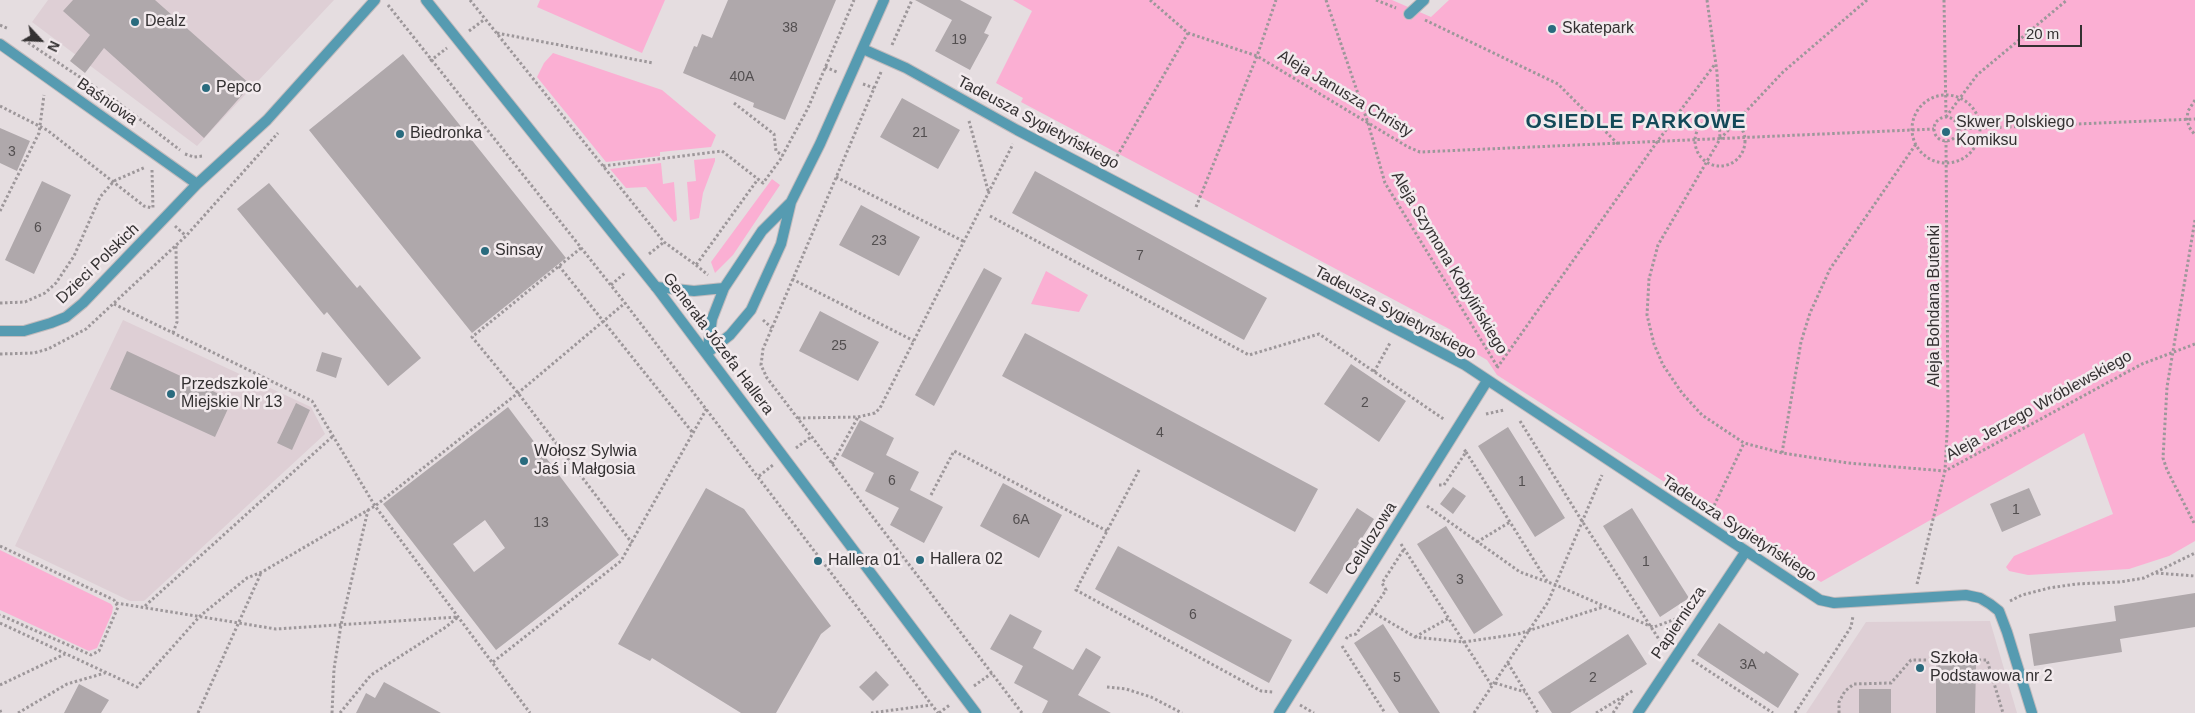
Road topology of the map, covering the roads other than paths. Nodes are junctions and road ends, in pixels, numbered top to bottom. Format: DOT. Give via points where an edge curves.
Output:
graph roads {
  1 [pos="375,0"];
  2 [pos="426,0"];
  3 [pos="884,0"];
  4 [pos="1424,0"];
  5 [pos="1409,14"];
  6 [pos="0,44"];
  7 [pos="863,49"];
  8 [pos="198,184"];
  9 [pos="791,202"];
  10 [pos="656,287"];
  11 [pos="724,288"];
  12 [pos="0,331"];
  13 [pos="706,353"];
  14 [pos="1487,381"];
  15 [pos="1746,550"];
  16 [pos="976,713"];
  17 [pos="1279,713"];
  18 [pos="1638,713"];
  19 [pos="2032,713"];
  1 -- 8 [label="street, Dzieci Polskich" via="267,120"];
  2 -- 10 [label="street, Generała Józefa Hallera"];
  3 -- 7 [label="street"];
  4 -- 5 [label="street"];
  6 -- 8 [label="street, Baśniowa"];
  7 -- 9 [label="street"];
  7 -- 14 [label="street, Tadeusza Sygietyńskiego" via="1465,365"];
  8 -- 12 [label="street, Dzieci Polskich" via="66,317 24,331"];
  9 -- 11 [label="street" via="762,231"];
  9 -- 13 [label="street" via="781,244 752,310 730,335"];
  10 -- 11 [label="street" via="694,291"];
  10 -- 13 [label="street, Generała Józefa Hallera"];
  11 -- 13 [label="street" via="712,319"];
  13 -- 16 [label="street, Generała Józefa Hallera"];
  14 -- 15 [label="street, Tadeusza Sygietyńskiego"];
  14 -- 17 [label="street, Celulozowa"];
  15 -- 18 [label="street, Papiernicza" via="1674,652"];
  15 -- 19 [label="street, Tadeusza Sygietyńskiego" via="1820,600 1966,595 1980,598 1998,611 2008,632"];
}
